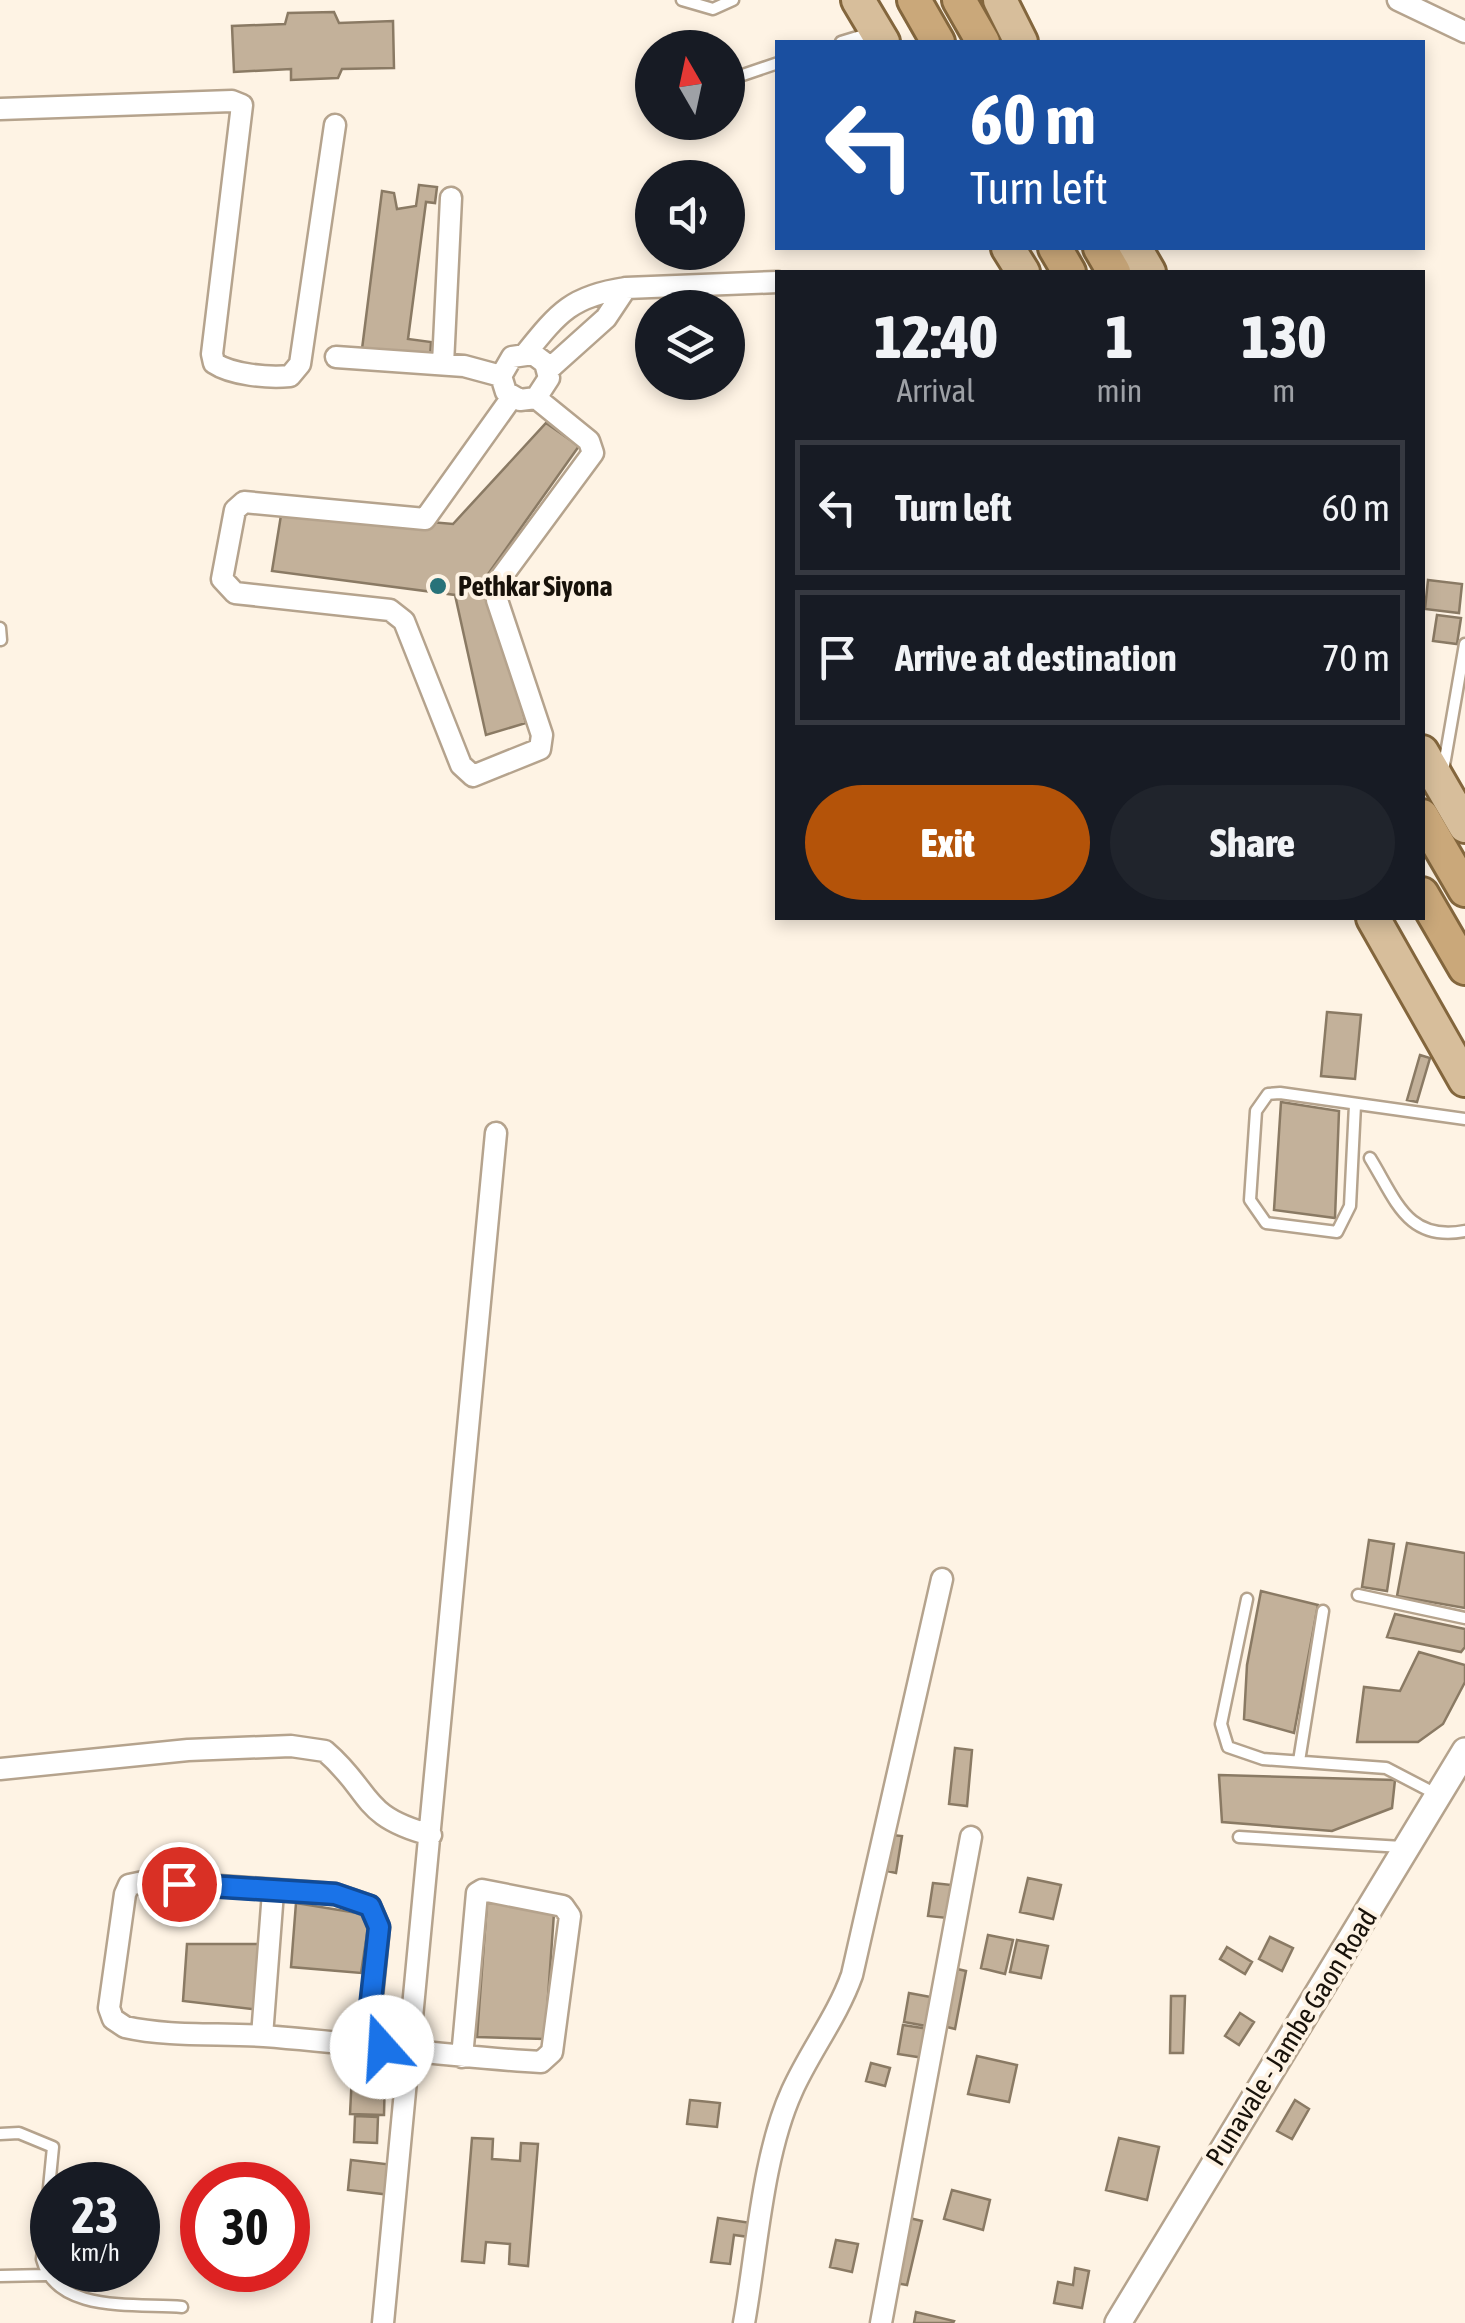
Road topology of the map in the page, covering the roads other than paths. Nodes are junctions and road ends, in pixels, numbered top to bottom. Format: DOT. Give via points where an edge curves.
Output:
graph roads {
  1 [pos="682,0"];
  2 [pos="733,0"];
  3 [pos="858,0"];
  4 [pos="914,0"];
  5 [pos="959,0"];
  6 [pos="1000,0"];
  7 [pos="1398,0"];
  8 [pos="1465,32"];
  9 [pos="879,37"];
  10 [pos="937,40"];
  11 [pos="982,40"];
  12 [pos="1020,40"];
  13 [pos="775,64"];
  14 [pos="745,74"];
  15 [pos="0,109"];
  16 [pos="334,125"];
  17 [pos="452,198"];
  18 [pos="775,282"];
  19 [pos="626,288"];
  20 [pos="526,353"];
  21 [pos="336,356"];
  22 [pos="443,364"];
  23 [pos="548,370"];
  24 [pos="501,376"];
  25 [pos="512,397"];
  26 [pos="536,398"];
  27 [pos="0,628"];
  28 [pos="1,640"];
  29 [pos="1465,644"];
  30 [pos="1425,757"];
  31 [pos="1440,784"];
  32 [pos="1425,821"];
  33 [pos="1465,826"];
  34 [pos="1465,890"];
  35 [pos="1425,899"];
  36 [pos="1374,920"];
  37 [pos="1465,968"];
  38 [pos="1465,1080"];
  39 [pos="1355,1105"];
  40 [pos="1465,1118"];
  41 [pos="496,1134"];
  42 [pos="1370,1158"];
  43 [pos="1465,1231"];
  44 [pos="942,1579"];
  45 [pos="1358,1595"];
  46 [pos="1247,1599"];
  47 [pos="1322,1611"];
  48 [pos="1465,1618"];
  49 [pos="1465,1751"];
  50 [pos="1299,1761"];
  51 [pos="0,1768"];
  52 [pos="1438,1796"];
  53 [pos="431,1835"];
  54 [pos="971,1837"];
  55 [pos="1238,1837"];
  56 [pos="1407,1847"];
  57 [pos="273,1892"];
  58 [pos="262,2036"];
  59 [pos="366,2046"];
  60 [pos="410,2050"];
  61 [pos="462,2058"];
  62 [pos="0,2134"];
  63 [pos="52,2162"];
  64 [pos="30,2275"];
  65 [pos="0,2276"];
  66 [pos="66,2292"];
  67 [pos="182,2306"];
  68 [pos="383,2323"];
  69 [pos="744,2323"];
  70 [pos="881,2323"];
  71 [pos="1118,2323"];
  1 -- 2 [label="lane" via="712,9"];
  3 -- 9 [label="main road"];
  4 -- 10 [label="highway"];
  5 -- 11 [label="highway"];
  6 -- 12 [label="main road"];
  7 -- 8 [label="street"];
  13 -- 14 [label="lane"];
  15 -- 16 [label="street" via="242,105 212,354 225,370 279,377 300,364"];
  17 -- 22 [label="street"];
  18 -- 19 [label="street"];
  19 -- 20 [label="street" via="587,294"];
  19 -- 23 [label="street" via="606,318"];
  20 -- 23 [label="street"];
  20 -- 24 [label="street" via="506,362"];
  21 -- 22 [label="street"];
  22 -- 24 [label="street"];
  23 -- 26 [label="street" via="547,386"];
  24 -- 25 [label="street"];
  25 -- 26 [label="street"];
  25 -- 26 [label="street" via="426,519 244,502 235,510 222,580 235,594 390,610 404,621 461,765 473,776 540,749 542,736 497,600 498,583 593,453 589,441"];
  27 -- 28 [label="lane"];
  29 -- 31 [label="lane"];
  30 -- 31 [label="main road"];
  31 -- 33 [label="main road"];
  32 -- 34 [label="highway"];
  35 -- 37 [label="highway"];
  36 -- 38 [label="main road"];
  39 -- 39 [label="lane" via="1280,1093 1260,1101 1250,1200 1266,1223 1337,1232 1350,1206"];
  39 -- 40 [label="lane"];
  41 -- 53 [label="street"];
  42 -- 43 [label="lane" via="1408,1219 1426,1232"];
  44 -- 69 [label="street" via="852,1976 792,2090 777,2136"];
  45 -- 48 [label="lane"];
  46 -- 50 [label="lane" via="1222,1737 1239,1754"];
  47 -- 50 [label="lane"];
  49 -- 52 [label="street, Punavale - Jambe Gaon Road"];
  50 -- 52 [label="lane" via="1386,1768"];
  51 -- 53 [label="street" via="188,1750 325,1751 379,1814"];
  52 -- 56 [label="street, Punavale - Jambe Gaon Road"];
  53 -- 60 [label="street"];
  54 -- 70 [label="street"];
  55 -- 56 [label="lane"];
  56 -- 71 [label="street, Punavale - Jambe Gaon Road"];
  57 -- 58 [label="street"];
  57 -- 58 [label="street" via="130,1885 108,2008 113,2020 137,2030"];
  57 -- 59 [label="street" via="356,1897 376,1915"];
  58 -- 59 [label="street"];
  59 -- 60 [label="street"];
  60 -- 61 [label="street"];
  60 -- 68 [label="street"];
  61 -- 61 [label="street" via="549,2060 570,1916 563,1906 478,1893"];
  62 -- 63 [label="lane" via="19,2133 53,2147"];
  64 -- 65 [label="lane"];
  66 -- 67 [label="lane"];
}
